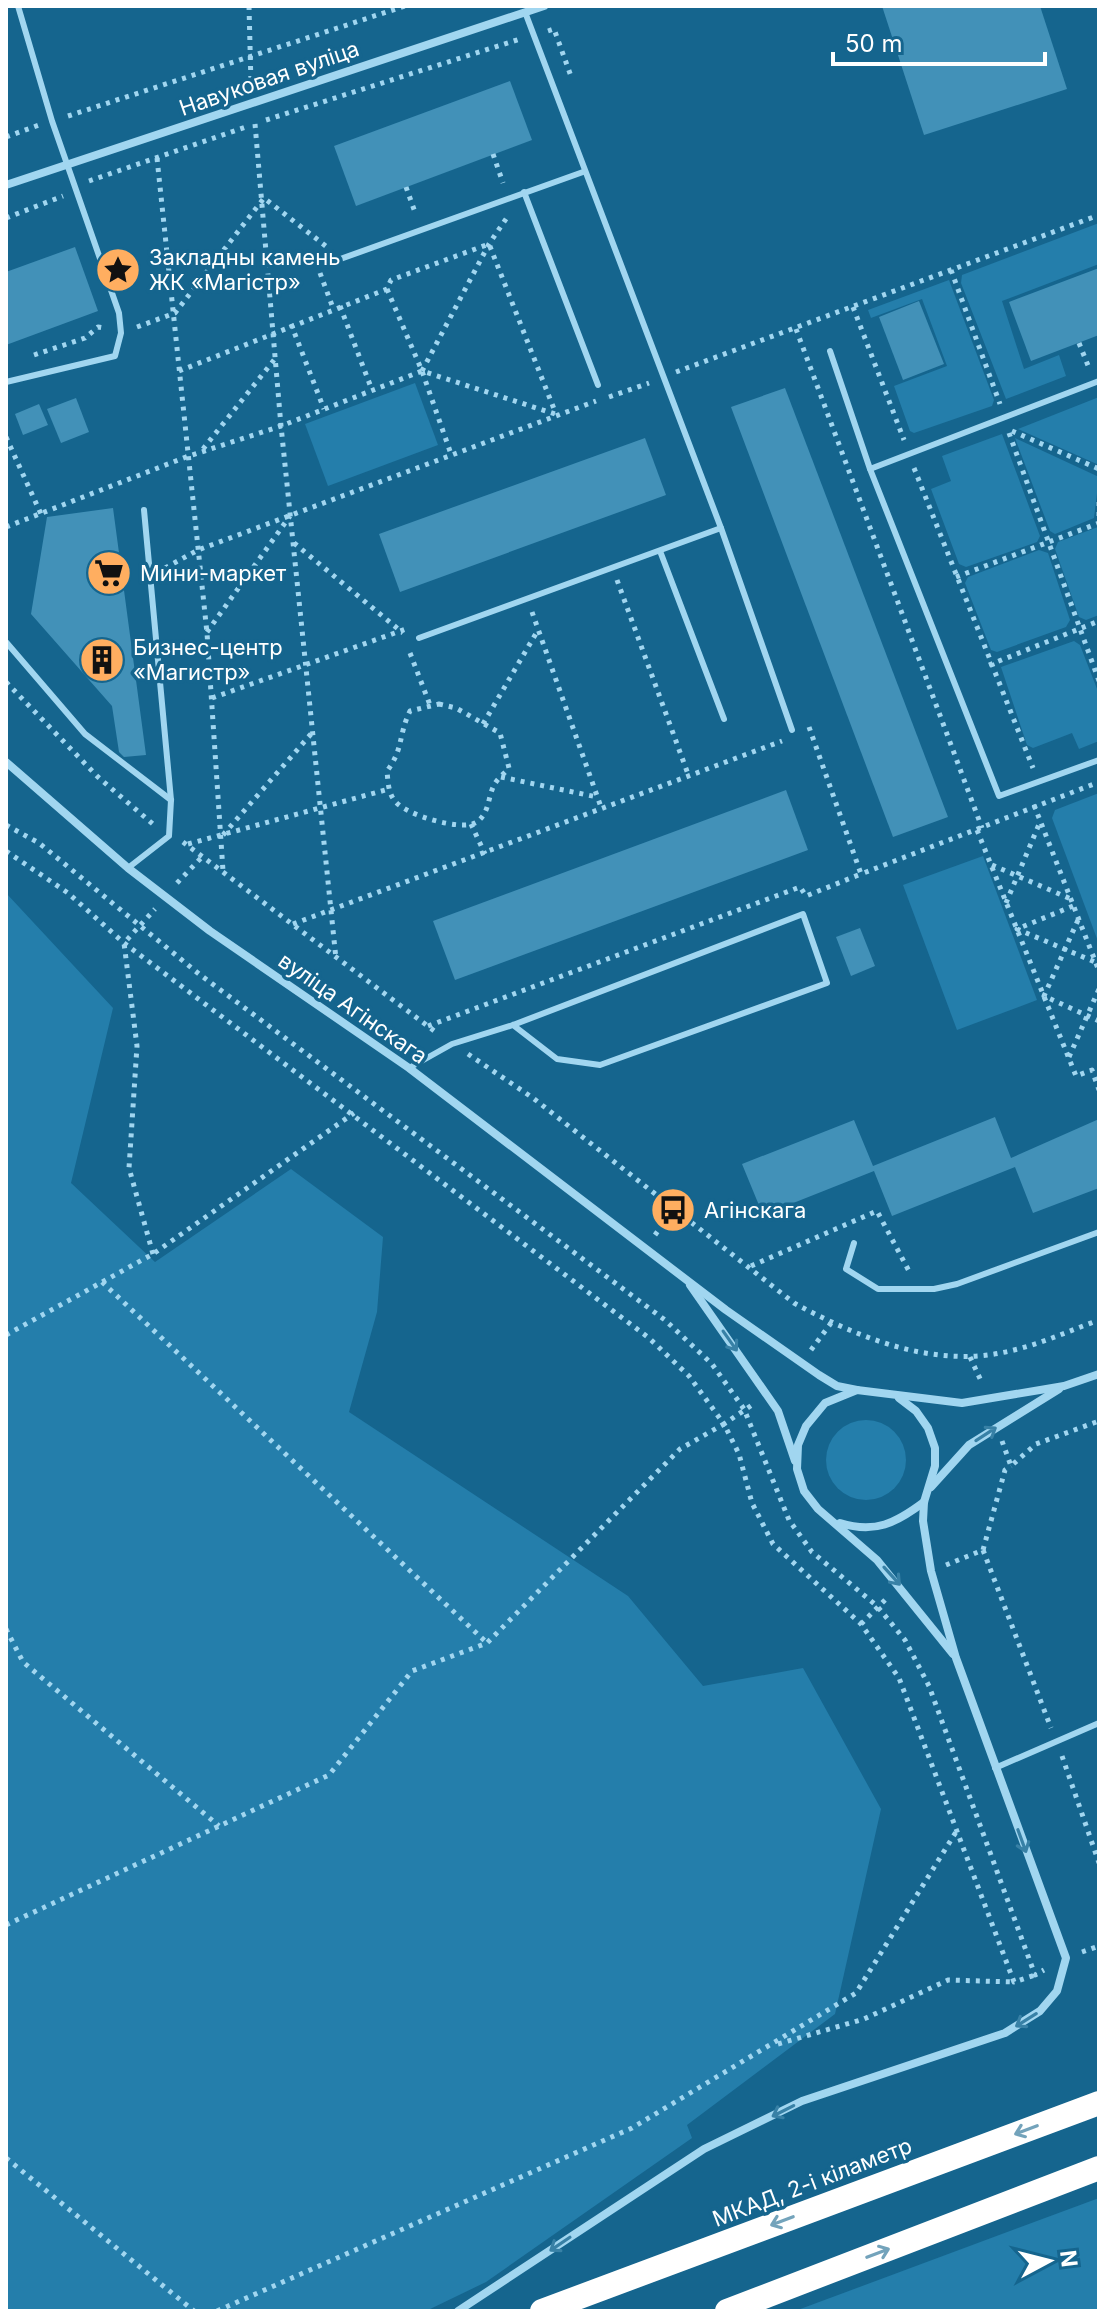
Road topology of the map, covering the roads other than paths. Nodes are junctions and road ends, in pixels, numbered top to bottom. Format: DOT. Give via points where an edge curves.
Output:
graph roads {
  1 [pos="18,6"];
  2 [pos="544,6"];
  3 [pos="525,12"];
  4 [pos="68,165"];
  5 [pos="583,172"];
  6 [pos="6,185"];
  7 [pos="524,192"];
  8 [pos="332,262"];
  9 [pos="830,351"];
  10 [pos="1099,381"];
  11 [pos="6,382"];
  12 [pos="598,385"];
  13 [pos="870,469"];
  14 [pos="144,510"];
  15 [pos="721,528"];
  16 [pos="660,551"];
  17 [pos="419,638"];
  18 [pos="6,642"];
  19 [pos="724,719"];
  20 [pos="795,733"];
  21 [pos="1099,760"];
  22 [pos="6,762"];
  23 [pos="171,800"];
  24 [pos="128,868"];
  25 [pos="513,1025"];
  26 [pos="409,1068"];
  27 [pos="1099,1232"];
  28 [pos="854,1243"];
  29 [pos="685,1278"];
  30 [pos="1099,1374"];
  31 [pos="1064,1386"];
  32 [pos="857,1390"];
  33 [pos="899,1398"];
  34 [pos="797,1469"];
  35 [pos="930,1487"];
  36 [pos="924,1502"];
  37 [pos="836,1522"];
  38 [pos="956,1658"];
  39 [pos="1099,1723"];
  40 [pos="995,1768"];
  41 [pos="1099,2103"];
  42 [pos="1099,2168"];
  43 [pos="458,2311"];
  44 [pos="542,2311"];
  45 [pos="727,2311"];
  1 -- 4 [label="lane"];
  2 -- 3 [label="street, Навуковая вуліца"];
  3 -- 4 [label="street, Навуковая вуліца"];
  3 -- 5 [label="lane"];
  4 -- 6 [label="street, Навуковая вуліца"];
  4 -- 11 [label="lane" via="119,313 115,356"];
  5 -- 7 [label="lane"];
  5 -- 15 [label="lane"];
  7 -- 8 [label="lane"];
  7 -- 12 [label="lane"];
  9 -- 13 [label="lane"];
  10 -- 13 [label="lane"];
  13 -- 21 [label="lane" via="999,796"];
  14 -- 23 [label="lane"];
  15 -- 16 [label="lane"];
  15 -- 20 [label="lane"];
  16 -- 17 [label="lane"];
  16 -- 19 [label="lane"];
  18 -- 23 [label="lane" via="85,734"];
  22 -- 24 [label="street, вуліца Агінскага"];
  23 -- 24 [label="lane" via="169,836"];
  24 -- 26 [label="street, вуліца Агінскага"];
  25 -- 25 [label="lane" via="557,1059 600,1065 827,983 803,914"];
  25 -- 26 [label="lane" via="452,1044"];
  26 -- 29 [label="street, вуліца Агінскага"];
  27 -- 28 [label="lane" via="934,1289 878,1289 846,1269"];
  29 -- 32 [label="street, вуліца Агінскага" via="819,1375"];
  29 -- 34 [label="street, вуліца Агінскага, one-way" via="778,1411"];
  30 -- 31 [label="street"];
  31 -- 33 [label="street" via="991,1401"];
  35 -- 31 [label="street, one-way" via="969,1445"];
  32 -- 33 [label="street"];
  32 -- 34 [label="street" via="825,1403 812,1417 798,1445"];
  33 -- 35 [label="street" via="916,1411 932,1439 935,1466"];
  34 -- 37 [label="street" via="804,1491"];
  35 -- 36 [label="street"];
  36 -- 37 [label="street" via="899,1521 878,1528"];
  36 -- 38 [label="street" via="931,1571"];
  37 -- 38 [label="street, one-way" via="902,1587"];
  38 -- 40 [label="street"];
  39 -- 40 [label="lane"];
  40 -- 43 [label="street, one-way" via="1066,1958 1057,1991 1040,2011 1005,2033 802,2101 704,2149"];
  41 -- 44 [label="highway, МКАД, 2-і кіламетр, one-way"];
  45 -- 42 [label="highway, one-way"];
}
